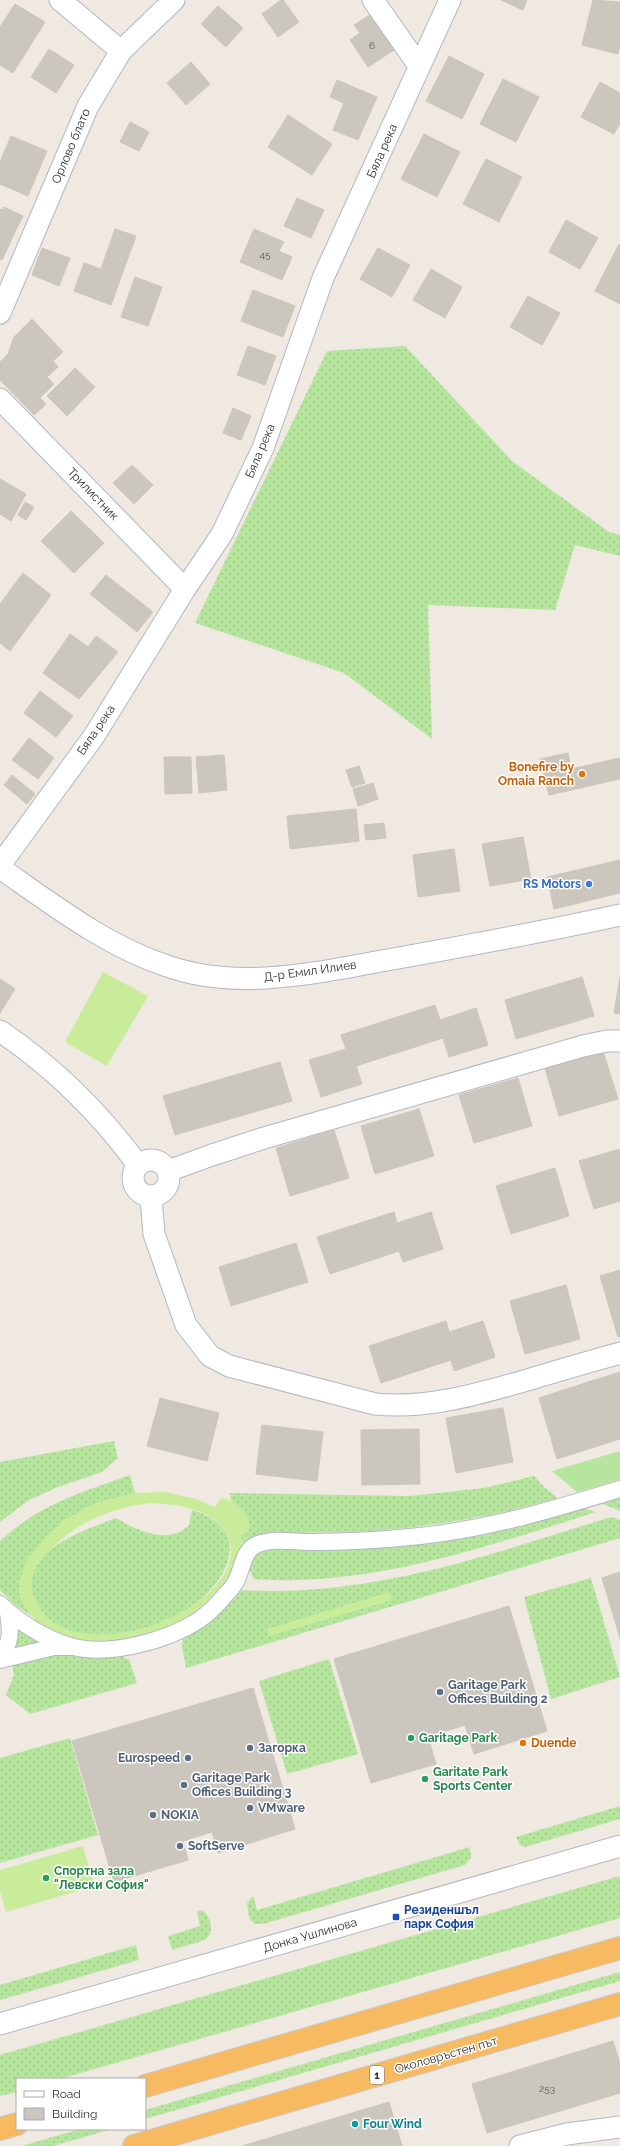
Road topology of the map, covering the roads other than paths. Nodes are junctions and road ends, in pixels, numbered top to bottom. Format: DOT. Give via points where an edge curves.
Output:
graph roads {
  1 [pos="60,0"];
  2 [pos="174,0"];
  3 [pos="373,0"];
  4 [pos="450,0"];
  5 [pos="121,51"];
  6 [pos="419,66"];
  7 [pos="0,313"];
  8 [pos="2,404"];
  9 [pos="185,589"];
  10 [pos="0,865"];
  11 [pos="0,868"];
  12 [pos="620,915"];
  13 [pos="0,1031"];
  14 [pos="620,1041"];
  15 [pos="138,1165"];
  16 [pos="168,1171"];
  17 [pos="152,1196"];
  18 [pos="620,1352"];
  19 [pos="620,1489"];
  20 [pos="4,1608"];
  21 [pos="72,1647"];
  22 [pos="0,1654"];
  23 [pos="0,1660"];
  24 [pos="620,1846"];
  25 [pos="620,1948"];
  26 [pos="620,2004"];
  27 [pos="0,2024"];
  28 [pos="146,2086"];
  29 [pos="16,2124"];
  30 [pos="620,2127"];
  31 [pos="0,2129"];
  32 [pos="134,2146"];
  33 [pos="520,2146"];
  1 -- 5 [label="street"];
  2 -- 5 [label="street, Орлово блато"];
  3 -- 6 [label="street"];
  4 -- 6 [label="street, Бяла река"];
  5 -- 7 [label="street, Орлово блато" via="88,106"];
  6 -- 9 [label="street, Бяла река" via="323,278 263,448 222,534"];
  8 -- 9 [label="street, Трилистник"];
  9 -- 10 [label="street, Бяла река" via="94,736"];
  11 -- 12 [label="street, Д-р Емил Илиев" via="61,909 135,953 167,967 206,977 250,979 293,976 532,934"];
  13 -- 15 [label="street" via="24,1048 102,1119"];
  14 -- 16 [label="street" via="607,1041 568,1050 257,1140"];
  15 -- 16 [label="street" via="144,1161 158,1161"];
  15 -- 17 [label="street" via="134,1171 134,1185 138,1191"];
  16 -- 17 [label="street" via="168,1185 164,1191"];
  17 -- 18 [label="street" via="154,1234 186,1325 210,1356 229,1366 375,1404 395,1406 467,1397"];
  19 -- 21 [label="street" via="506,1522 461,1530 396,1538 259,1543 246,1555 235,1584 213,1609 198,1620 165,1637 130,1646 110,1649"];
  20 -- 21 [label="street" via="53,1639"];
  20 -- 22 [label="street" via="10,1625 9,1641"];
  21 -- 23 [label="street" via="54,1647"];
  24 -- 27 [label="street, Донка Ушлинова"];
  25 -- 28 [label="highway"];
  26 -- 32 [label="highway, Околовръстен път / 1"];
  29 -- 31 [label="highway"];
  30 -- 33 [label="street" via="567,2134"];
}
